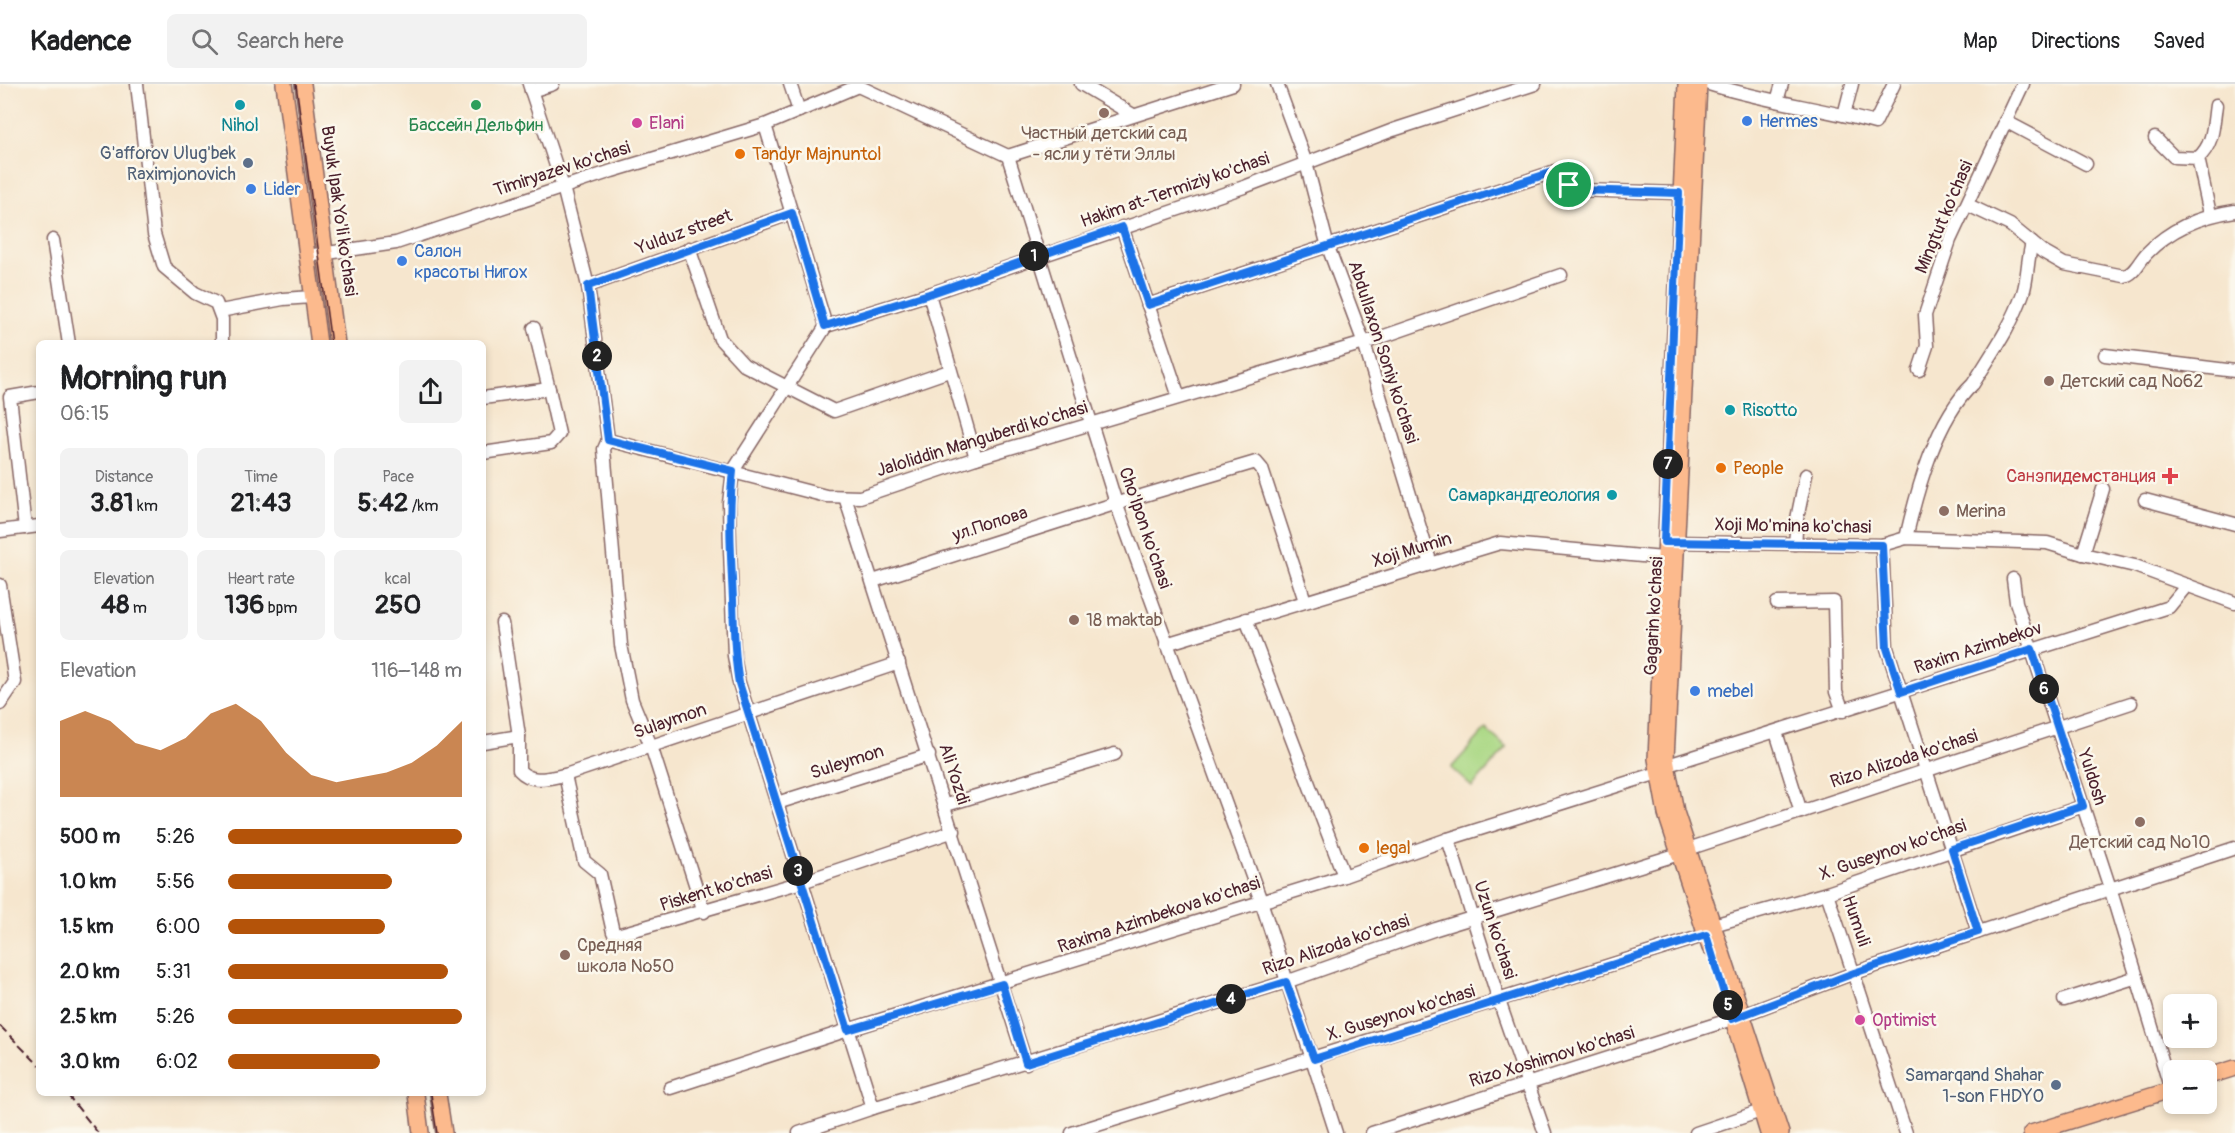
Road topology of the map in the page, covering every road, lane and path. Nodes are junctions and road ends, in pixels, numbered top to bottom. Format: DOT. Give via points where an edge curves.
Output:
graph roads {
  1 [pos="137,84"];
  2 [pos="284,84"];
  3 [pos="303,84"];
  4 [pos="553,84"];
  5 [pos="790,84"];
  6 [pos="1081,84"];
  7 [pos="1233,84"];
  8 [pos="1277,84"];
  9 [pos="1535,84"];
  10 [pos="1686,84"];
  11 [pos="1699,84"];
  12 [pos="1709,84"];
  13 [pos="1782,84"];
  14 [pos="1852,84"];
  15 [pos="1894,84"];
  16 [pos="2023,84"];
  17 [pos="859,85"];
  18 [pos="530,87"];
  19 [pos="1778,101"];
  20 [pos="2216,105"];
  21 [pos="799,111"];
  22 [pos="1844,115"];
  23 [pos="1133,116"];
  24 [pos="2005,121"];
  25 [pos="765,125"];
  26 [pos="2155,138"];
  27 [pos="1008,156"];
  28 [pos="2198,158"];
  29 [pos="1306,163"];
  30 [pos="2086,164"];
  31 [pos="563,188"];
  32 [pos="1679,193"];
  33 [pos="1968,205"];
  34 [pos="2235,211"];
  35 [pos="792,213"];
  36 [pos="2210,214"];
  37 [pos="1122,227"];
  38 [pos="53,240"];
  39 [pos="2032,243"];
  40 [pos="1328,247"];
  41 [pos="689,248"];
  42 [pos="1041,254"];
  43 [pos="324,255"];
  44 [pos="307,256"];
  45 [pos="1561,275"];
  46 [pos="588,286"];
  47 [pos="929,294"];
  48 [pos="312,297"];
  49 [pos="1148,305"];
  50 [pos="220,311"];
  51 [pos="825,326"];
  52 [pos="534,328"];
  53 [pos="68,340"];
  54 [pos="222,340"];
  55 [pos="318,340"];
  56 [pos="336,340"];
  57 [pos="1364,343"];
  58 [pos="2105,355"];
  59 [pos="1919,370"];
  60 [pos="949,371"];
  61 [pos="2235,371"];
  62 [pos="787,386"];
  63 [pos="549,389"];
  64 [pos="36,393"];
  65 [pos="5,398"];
  66 [pos="486,398"];
  67 [pos="1179,398"];
  68 [pos="1091,424"];
  69 [pos="608,440"];
  70 [pos="486,453"];
  71 [pos="976,458"];
  72 [pos="733,471"];
  73 [pos="1806,475"];
  74 [pos="2103,489"];
  75 [pos="845,496"];
  76 [pos="2145,500"];
  77 [pos="1118,503"];
  78 [pos="2235,524"];
  79 [pos="36,526"];
  80 [pos="25,528"];
  81 [pos="0,531"];
  82 [pos="1906,538"];
  83 [pos="1670,542"];
  84 [pos="1795,544"];
  85 [pos="1882,545"];
  86 [pos="2083,554"];
  87 [pos="1670,559"];
  88 [pos="1431,564"];
  89 [pos="2013,579"];
  90 [pos="873,580"];
  91 [pos="0,585"];
  92 [pos="2187,585"];
  93 [pos="1305,601"];
  94 [pos="1777,603"];
  95 [pos="2235,603"];
  96 [pos="1246,619"];
  97 [pos="502,623"];
  98 [pos="1166,644"];
  99 [pos="2032,649"];
  100 [pos="899,663"];
  101 [pos="1901,692"];
  102 [pos="0,704"];
  103 [pos="2131,704"];
  104 [pos="1843,711"];
  105 [pos="749,713"];
  106 [pos="2057,727"];
  107 [pos="1776,732"];
  108 [pos="519,736"];
  109 [pos="486,742"];
  110 [pos="651,746"];
  111 [pos="1114,754"];
  112 [pos="929,755"];
  113 [pos="1663,769"];
  114 [pos="1927,772"];
  115 [pos="565,775"];
  116 [pos="777,803"];
  117 [pos="946,805"];
  118 [pos="2083,806"];
  119 [pos="1801,812"];
  120 [pos="954,831"];
  121 [pos="1448,839"];
  122 [pos="2235,848"];
  123 [pos="1952,849"];
  124 [pos="1683,852"];
  125 [pos="1344,876"];
  126 [pos="802,882"];
  127 [pos="2110,888"];
  128 [pos="1827,893"];
  129 [pos="1261,901"];
  130 [pos="704,912"];
  131 [pos="1472,917"];
  132 [pos="1710,930"];
  133 [pos="1978,932"];
  134 [pos="1854,973"];
  135 [pos="2137,977"];
  136 [pos="1286,982"];
  137 [pos="1002,984"];
  138 [pos="2064,1000"];
  139 [pos="1499,1001"];
  140 [pos="1737,1017"];
  141 [pos="848,1030"];
  142 [pos="1314,1059"];
  143 [pos="2163,1060"];
  144 [pos="1026,1063"];
  145 [pos="2235,1068"];
  146 [pos="2217,1074"];
  147 [pos="1530,1084"];
  148 [pos="670,1088"];
  149 [pos="2163,1092"];
  150 [pos="416,1096"];
  151 [pos="438,1096"];
  152 [pos="873,1108"];
  153 [pos="1761,1111"];
  154 [pos="2066,1128"];
  155 [pos="421,1133"];
  156 [pos="444,1133"];
  157 [pos="799,1133"];
  158 [pos="1072,1133"];
  159 [pos="1336,1133"];
  160 [pos="1372,1133"];
  161 [pos="1545,1133"];
  162 [pos="1696,1133"];
  163 [pos="1768,1133"];
  164 [pos="1781,1133"];
  165 [pos="1906,1133"];
  166 [pos="2031,1133"];
  1 -- 50 [label="street" via="154,234 164,267 195,293 216,303"];
  2 -- 44 [label="main road, Buyuk Ipak Yo'li ko'chasi"];
  3 -- 43 [label="main road, Buyuk Ipak Yo'li ko'chasi"];
  4 -- 18 [label="street"];
  5 -- 21 [label="street"];
  6 -- 23 [label="street"];
  7 -- 23 [label="street"];
  8 -- 29 [label="street, Abdullaxon Soniy ko'chasi"];
  9 -- 29 [label="street, Hakim at-Termiziy ko'chasi"];
  10 -- 32 [label="main road, Gagarin ko'chasi"];
  11 -- 83 [label="main road, Gagarin ko'chasi"];
  12 -- 19 [label="street"];
  13 -- 19 [label="street"];
  14 -- 22 [label="street"];
  15 -- 22 [label="street" via="1875,123"];
  16 -- 24 [label="street, Mingtut ko'chasi"];
  17 -- 21 [label="street, Timiryazev ko'chasi"];
  17 -- 27 [label="street"];
  18 -- 31 [label="street"];
  19 -- 22 [label="street"];
  20 -- 28 [label="street" via="2211,141"];
  21 -- 25 [label="street, Timiryazev ko'chasi"];
  23 -- 27 [label="street"];
  24 -- 30 [label="street"];
  24 -- 33 [label="street, Mingtut ko'chasi"];
  25 -- 31 [label="street, Timiryazev ko'chasi"];
  25 -- 35 [label="street"];
  26 -- 28 [label="street" via="2174,157"];
  27 -- 42 [label="street, Cho'lpon ko'chasi"];
  28 -- 36 [label="street"];
  29 -- 37 [label="street, Hakim at-Termiziy ko'chasi"];
  29 -- 40 [label="street, Abdullaxon Soniy ko'chasi"];
  31 -- 43 [label="street, Timiryazev ko'chasi" via="396,243"];
  31 -- 46 [label="street"];
  32 -- 40 [label="street" via="1576,190 1556,171"];
  32 -- 83 [label="main road, Gagarin ko'chasi"];
  33 -- 39 [label="street" via="2010,225"];
  33 -- 59 [label="street, Mingtut ko'chasi" via="1950,240 1925,315 1927,346"];
  34 -- 36 [label="street"];
  35 -- 41 [label="street, Yulduz street"];
  35 -- 51 [label="street"];
  36 -- 39 [label="street" via="2171,232 2124,276 2064,264"];
  37 -- 42 [label="street, Hakim at-Termiziy ko'chasi"];
  37 -- 49 [label="street"];
  38 -- 53 [label="street"];
  39 -- 82 [label="street" via="2017,312 1932,451"];
  40 -- 49 [label="street"];
  40 -- 57 [label="street, Abdullaxon Soniy ko'chasi"];
  41 -- 46 [label="street, Yulduz street"];
  41 -- 62 [label="street" via="720,339 744,365"];
  42 -- 47 [label="street, Hakim at-Termiziy ko'chasi"];
  42 -- 68 [label="street, Cho'lpon ko'chasi"];
  43 -- 44 [label="street, Timiryazev ko'chasi"];
  43 -- 56 [label="main road, Buyuk Ipak Yo'li ko'chasi"];
  44 -- 48 [label="main road, Buyuk Ipak Yo'li ko'chasi"];
  45 -- 57 [label="street, Jaloliddin Manguberdi ko'chasi"];
  46 -- 69 [label="street"];
  47 -- 51 [label="street, Hakim at-Termiziy ko'chasi"];
  47 -- 60 [label="street"];
  48 -- 50 [label="street"];
  48 -- 55 [label="main road, Buyuk Ipak Yo'li ko'chasi"];
  49 -- 67 [label="street"];
  50 -- 54 [label="street"];
  51 -- 62 [label="street"];
  52 -- 63 [label="street"];
  57 -- 67 [label="street, Jaloliddin Manguberdi ko'chasi"];
  57 -- 88 [label="street, Abdullaxon Soniy ko'chasi"];
  58 -- 61 [label="street"];
  60 -- 62 [label="street" via="834,411"];
  60 -- 71 [label="street"];
  62 -- 72 [label="street"];
  63 -- 66 [label="street"];
  63 -- 70 [label="street" via="559,434 551,443"];
  64 -- 65 [label="street"];
  65 -- 80 [label="street"];
  67 -- 68 [label="street, Jaloliddin Manguberdi ko'chasi"];
  68 -- 71 [label="street, Jaloliddin Manguberdi ko'chasi"];
  68 -- 77 [label="street, Cho'lpon ko'chasi"];
  69 -- 72 [label="street, Jaloliddin Manguberdi ko'chasi"];
  69 -- 110 [label="street" via="604,449 621,645 632,700"];
  71 -- 75 [label="street, Jaloliddin Manguberdi ko'chasi" via="860,497"];
  72 -- 75 [label="street, Jaloliddin Manguberdi ko'chasi" via="826,496"];
  72 -- 105 [label="street" via="729,503 734,656"];
  73 -- 84 [label="street"];
  74 -- 86 [label="street"];
  75 -- 90 [label="street, Ali Yozdi"];
  76 -- 78 [label="street"];
  77 -- 90 [label="street, ул.Попова"];
  77 -- 93 [label="street, ул.Попова" via="1256,462 1262,469"];
  77 -- 98 [label="street, Cho'lpon ko'chasi"];
  79 -- 80 [label="street"];
  80 -- 81 [label="street"];
  82 -- 85 [label="street, Xoji Mo'mina ko'chasi"];
  82 -- 86 [label="street, Xoji Mo'mina ko'chasi" via="2047,543"];
  83 -- 84 [label="street, Xoji Mo'mina ko'chasi"];
  83 -- 87 [label="main road, Gagarin ko'chasi"];
  84 -- 85 [label="street, Xoji Mo'mina ko'chasi"];
  85 -- 101 [label="street" via="1887,648"];
  86 -- 92 [label="street, Xoji Mo'mina ko'chasi" via="2135,566"];
  87 -- 88 [label="street, Xoji Mumin" via="1500,543"];
  87 -- 113 [label="main road, Gagarin ko'chasi"];
  88 -- 93 [label="street, Xoji Mumin"];
  89 -- 99 [label="street, Yuldosh" via="2016,602"];
  90 -- 100 [label="street, Ali Yozdi"];
  91 -- 102 [label="street" via="15,682"];
  92 -- 95 [label="street, Xoji Mo'mina ko'chasi"];
  92 -- 99 [label="street, Raxim Azimbekov" via="2169,607"];
  93 -- 96 [label="street, Xoji Mumin"];
  94 -- 104 [label="street" via="1834,602 1836,692"];
  96 -- 98 [label="street, Xoji Mumin"];
  96 -- 125 [label="street"];
  97 -- 108 [label="street, Sulaymon"];
  98 -- 129 [label="street, Cho'lpon ko'chasi"];
  99 -- 101 [label="street, Raxim Azimbekov"];
  99 -- 106 [label="street, Yuldosh"];
  100 -- 105 [label="street, Sulaymon"];
  100 -- 112 [label="street, Ali Yozdi"];
  101 -- 104 [label="street, Raxim Azimbekov"];
  101 -- 114 [label="street"];
  103 -- 106 [label="street, Rizo Alizoda ko'chasi"];
  104 -- 107 [label="street, Raxim Azimbekov"];
  105 -- 110 [label="street, Sulaymon"];
  105 -- 116 [label="street"];
  106 -- 114 [label="street, Rizo Alizoda ko'chasi"];
  106 -- 118 [label="street, Yuldosh"];
  107 -- 113 [label="street, Raxim Azimbekov"];
  107 -- 119 [label="street"];
  108 -- 109 [label="street"];
  108 -- 115 [label="street, Sulaymon" via="519,770 526,777 536,780"];
  110 -- 115 [label="street, Sulaymon"];
  110 -- 130 [label="street"];
  111 -- 117 [label="street"];
  112 -- 116 [label="street, Suleymon"];
  112 -- 117 [label="street, Ali Yozdi"];
  113 -- 121 [label="street, Raxima Azimbekova ko'chasi"];
  113 -- 124 [label="main road, Gagarin ko'chasi"];
  114 -- 119 [label="street, Rizo Alizoda ko'chasi"];
  114 -- 123 [label="street"];
  115 -- 130 [label="street, Piskent ko'chasi" via="584,861 600,874 613,932 625,935"];
  116 -- 126 [label="street"];
  117 -- 120 [label="street, Ali Yozdi"];
  118 -- 123 [label="street, X. Guseynov ko'chasi"];
  118 -- 127 [label="street, Yuldosh"];
  119 -- 124 [label="street, Rizo Alizoda ko'chasi"];
  120 -- 126 [label="street, Piskent ko'chasi"];
  120 -- 137 [label="street, Ali Yozdi"];
  121 -- 125 [label="street, Raxima Azimbekova ko'chasi"];
  121 -- 131 [label="street, Uzun ko'chasi"];
  122 -- 127 [label="street, Rizo Xoshimov ko'chasi"];
  123 -- 128 [label="street, X. Guseynov ko'chasi"];
  123 -- 133 [label="street"];
  124 -- 131 [label="street, Rizo Alizoda ko'chasi"];
  124 -- 132 [label="main road, Gagarin ko'chasi"];
  125 -- 129 [label="street, Raxima Azimbekova ko'chasi"];
  126 -- 130 [label="street, Piskent ko'chasi"];
  126 -- 141 [label="street"];
  127 -- 133 [label="street, Rizo Xoshimov ko'chasi"];
  127 -- 135 [label="street, Yuldosh"];
  128 -- 132 [label="street, X. Guseynov ko'chasi"];
  128 -- 134 [label="street, Humuli"];
  129 -- 136 [label="street, Cho'lpon ko'chasi"];
  129 -- 137 [label="street, Raxima Azimbekova ko'chasi"];
  131 -- 136 [label="street, Rizo Alizoda ko'chasi"];
  131 -- 139 [label="street, Uzun ko'chasi"];
  132 -- 139 [label="street, X. Guseynov ko'chasi"];
  132 -- 140 [label="main road, Gagarin ko'chasi"];
  133 -- 134 [label="street, Rizo Xoshimov ko'chasi"];
  134 -- 140 [label="street, Rizo Xoshimov ko'chasi"];
  134 -- 165 [label="street, Humuli"];
  135 -- 138 [label="street"];
  135 -- 143 [label="street, Yuldosh"];
  136 -- 142 [label="street, Cho'lpon ko'chasi"];
  136 -- 144 [label="street, Rizo Alizoda ko'chasi"];
  137 -- 141 [label="street, Raxima Azimbekova ko'chasi"];
  137 -- 144 [label="street, Ali Yozdi"];
  139 -- 142 [label="street, X. Guseynov ko'chasi"];
  139 -- 147 [label="street, Uzun ko'chasi"];
  140 -- 147 [label="street, Rizo Xoshimov ko'chasi"];
  140 -- 153 [label="main road, Gagarin ko'chasi"];
  140 -- 164 [label="main road, Gagarin ko'chasi"];
  141 -- 148 [label="street, Raxima Azimbekova ko'chasi"];
  141 -- 152 [label="street"];
  142 -- 158 [label="street, X. Guseynov ko'chasi"];
  142 -- 159 [label="street, Cho'lpon ko'chasi"];
  144 -- 152 [label="street, Rizo Alizoda ko'chasi"];
  145 -- 146 [label="main road"];
  147 -- 160 [label="street, Rizo Xoshimov ko'chasi"];
  147 -- 161 [label="street, Uzun ko'chasi"];
  149 -- 154 [label="main road"];
  150 -- 155 [label="main road"];
  151 -- 156 [label="main road"];
  152 -- 157 [label="street, Rizo Alizoda ko'chasi"];
  153 -- 162 [label="street"];
  153 -- 163 [label="main road, Gagarin ko'chasi"];
  154 -- 166 [label="main road"];
}
